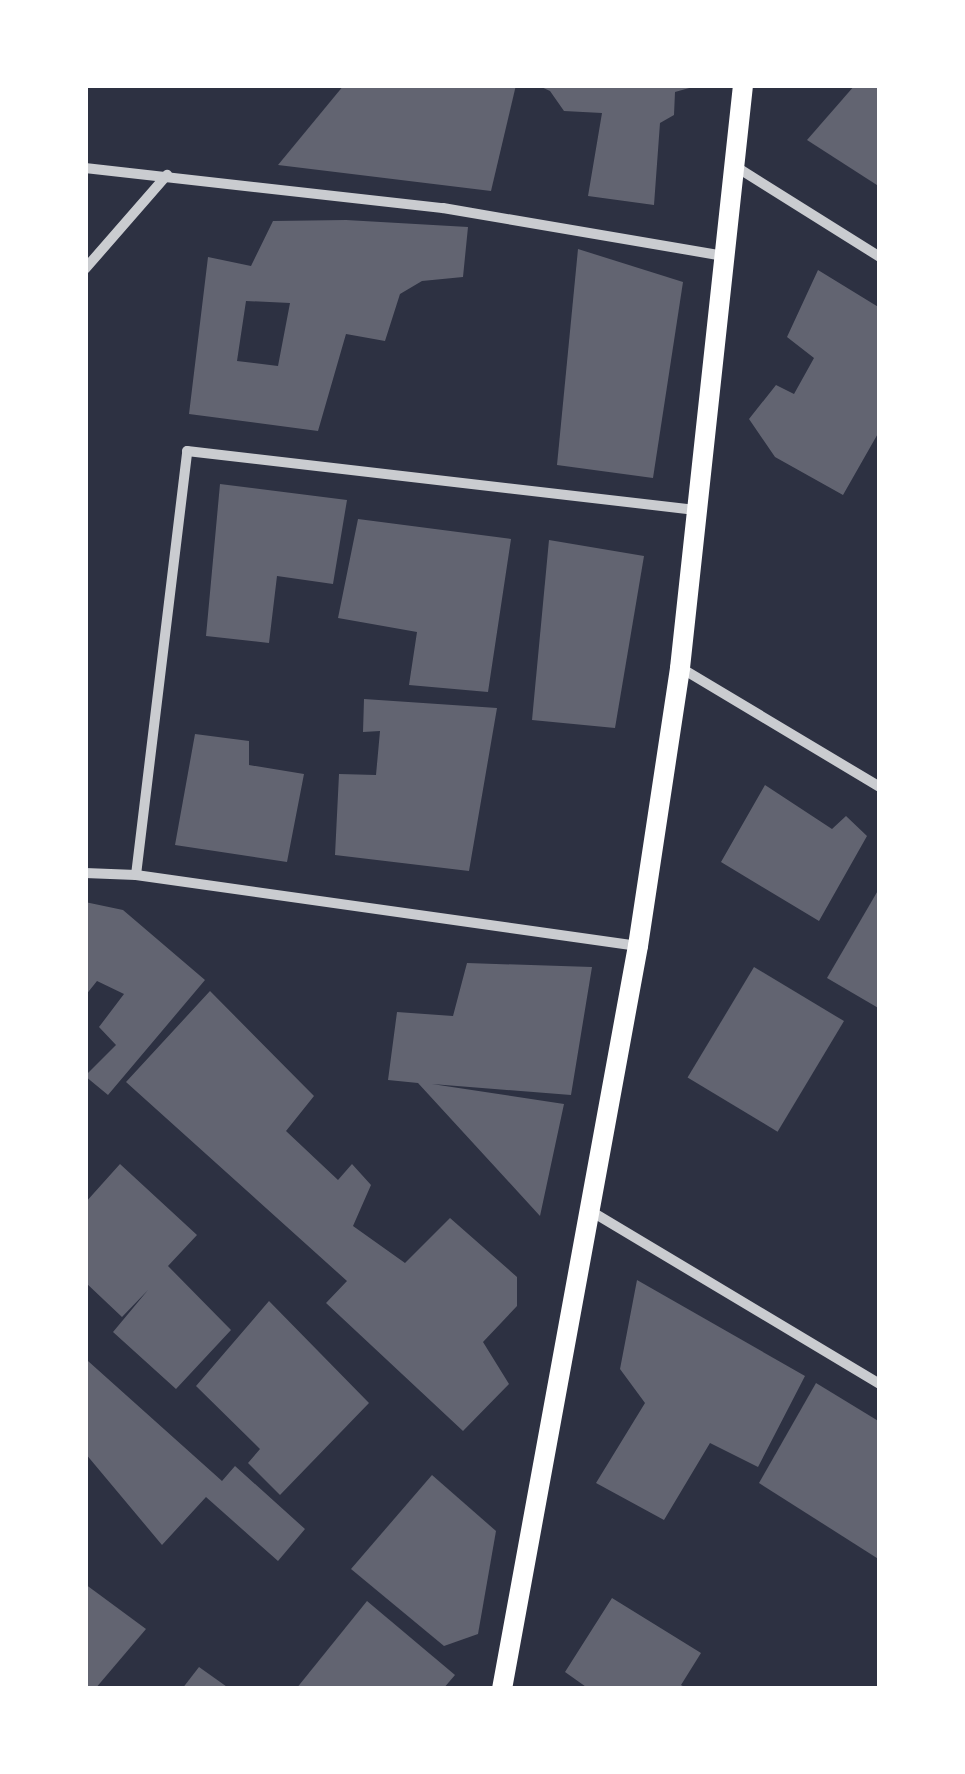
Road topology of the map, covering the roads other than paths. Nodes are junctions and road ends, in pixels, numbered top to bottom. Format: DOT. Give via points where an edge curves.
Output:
graph roads {
  1 [pos="744,85"];
  2 [pos="85,168"];
  3 [pos="738,168"];
  4 [pos="167,176"];
  5 [pos="724,256"];
  6 [pos="880,256"];
  7 [pos="85,269"];
  8 [pos="697,510"];
  9 [pos="680,668"];
  10 [pos="880,786"];
  11 [pos="85,873"];
  12 [pos="136,875"];
  13 [pos="638,946"];
  14 [pos="594,1214"];
  15 [pos="880,1384"];
  16 [pos="502,1689"];
  1 -- 3 [label="main road"];
  2 -- 4 [label="street"];
  3 -- 5 [label="main road"];
  3 -- 6 [label="street"];
  4 -- 5 [label="street" via="442,208"];
  4 -- 7 [label="street"];
  5 -- 8 [label="main road"];
  8 -- 9 [label="main road"];
  8 -- 12 [label="street" via="187,450"];
  9 -- 10 [label="street"];
  9 -- 13 [label="main road"];
  11 -- 12 [label="street"];
  12 -- 13 [label="street"];
  13 -- 14 [label="main road"];
  14 -- 15 [label="street"];
  14 -- 16 [label="main road"];
}
